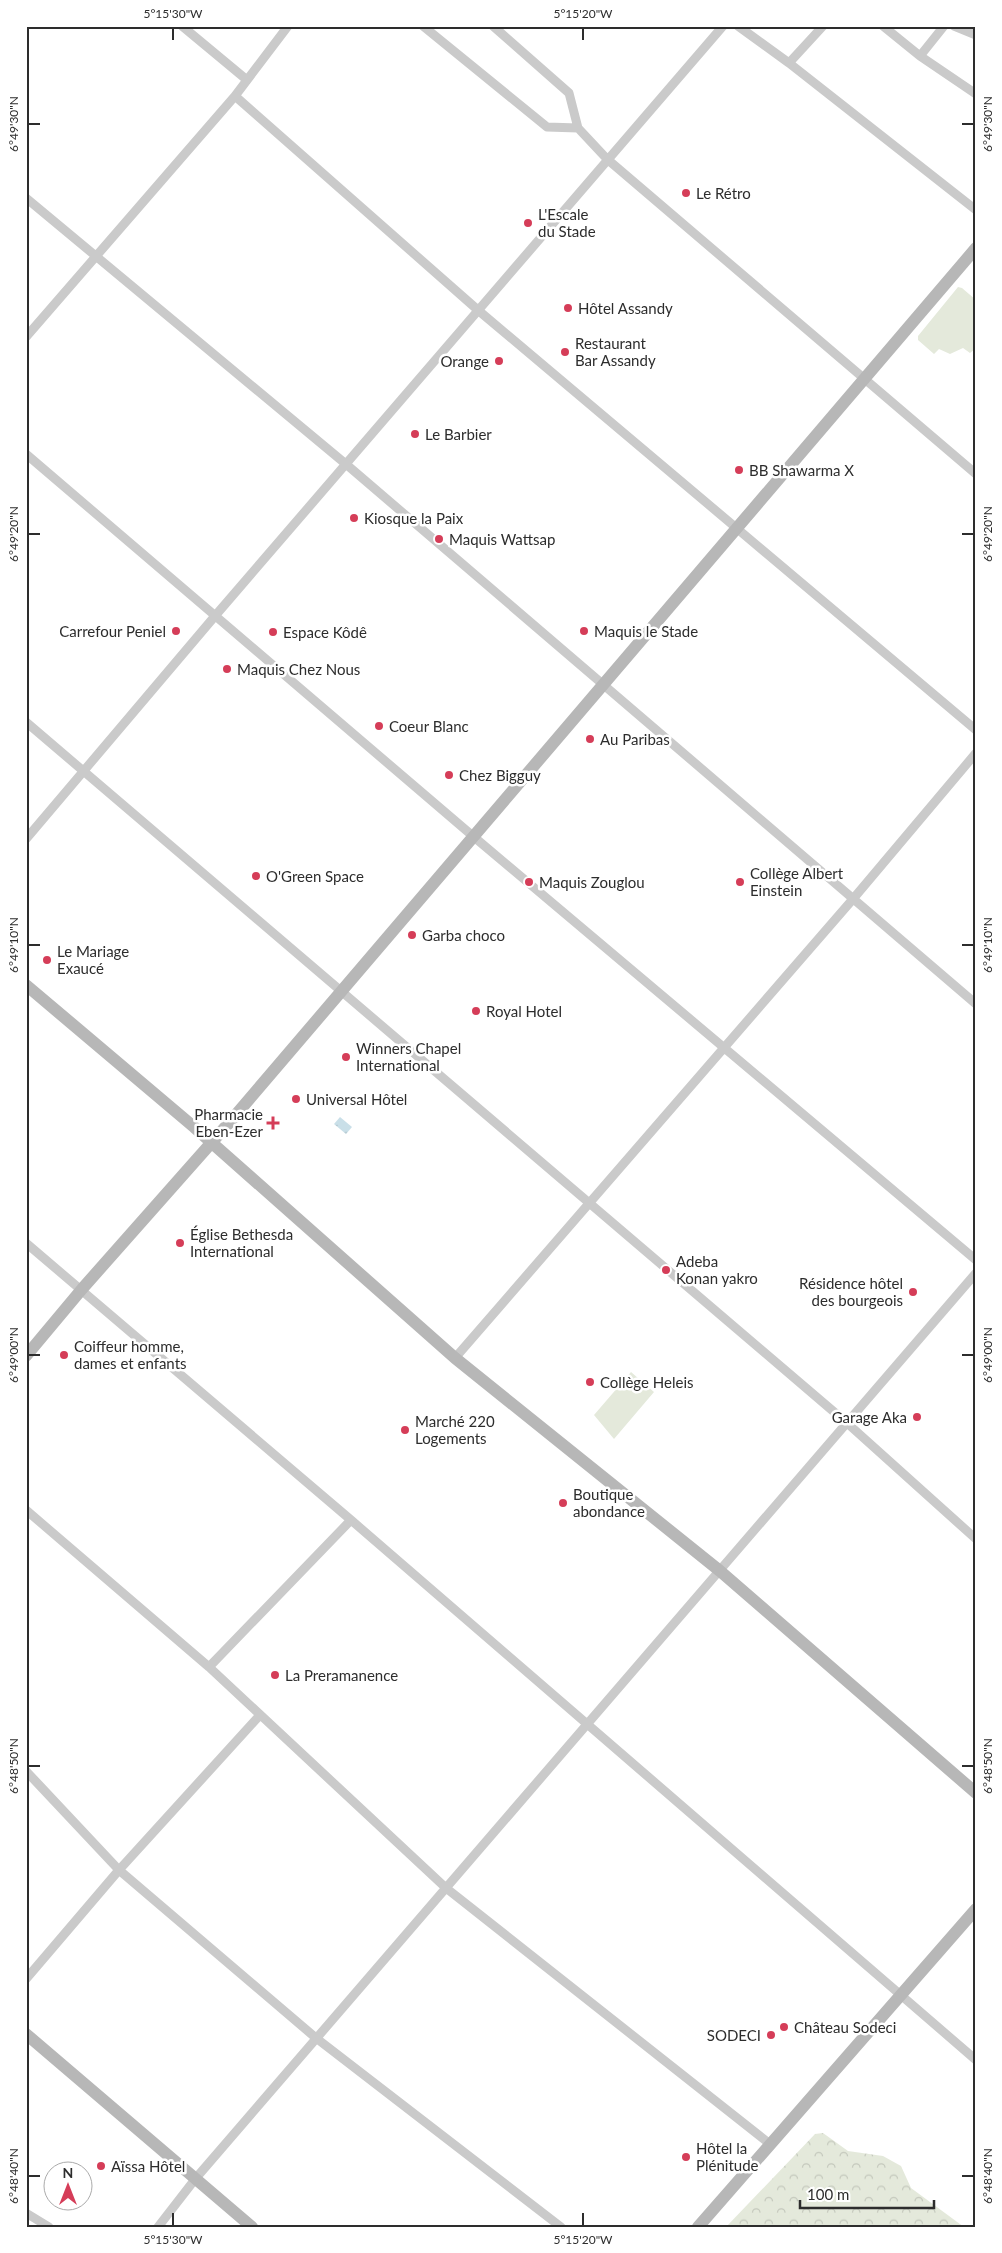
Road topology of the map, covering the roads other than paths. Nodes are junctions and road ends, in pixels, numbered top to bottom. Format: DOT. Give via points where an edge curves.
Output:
graph roads {
  1 [pos="182,26"];
  2 [pos="288,26"];
  3 [pos="423,26"];
  4 [pos="492,26"];
  5 [pos="723,26"];
  6 [pos="738,26"];
  7 [pos="823,26"];
  8 [pos="883,26"];
  9 [pos="944,26"];
  10 [pos="954,26"];
  11 [pos="976,35"];
  12 [pos="920,56"];
  13 [pos="789,63"];
  14 [pos="247,80"];
  15 [pos="976,94"];
  16 [pos="235,96"];
  17 [pos="578,128"];
  18 [pos="607,159"];
  19 [pos="26,198"];
  20 [pos="976,210"];
  21 [pos="976,248"];
  22 [pos="97,256"];
  23 [pos="479,311"];
  24 [pos="26,337"];
  25 [pos="865,379"];
  26 [pos="26,454"];
  27 [pos="347,465"];
  28 [pos="976,474"];
  29 [pos="736,528"];
  30 [pos="215,616"];
  31 [pos="602,684"];
  32 [pos="26,722"];
  33 [pos="976,730"];
  34 [pos="976,753"];
  35 [pos="84,772"];
  36 [pos="474,837"];
  37 [pos="26,839"];
  38 [pos="853,899"];
  39 [pos="26,985"];
  40 [pos="341,992"];
  41 [pos="976,1004"];
  42 [pos="724,1048"];
  43 [pos="211,1143"];
  44 [pos="590,1204"];
  45 [pos="26,1243"];
  46 [pos="976,1260"];
  47 [pos="976,1274"];
  48 [pos="82,1289"];
  49 [pos="26,1356"];
  50 [pos="456,1358"];
  51 [pos="847,1423"];
  52 [pos="26,1510"];
  53 [pos="351,1520"];
  54 [pos="976,1540"];
  55 [pos="720,1570"];
  56 [pos="209,1667"];
  57 [pos="260,1715"];
  58 [pos="587,1724"];
  59 [pos="26,1772"];
  60 [pos="976,1793"];
  61 [pos="119,1870"];
  62 [pos="446,1888"];
  63 [pos="976,1908"];
  64 [pos="26,1979"];
  65 [pos="900,1993"];
  66 [pos="26,2034"];
  67 [pos="316,2038"];
  68 [pos="976,2060"];
  69 [pos="770,2144"];
  70 [pos="196,2178"];
  71 [pos="26,2213"];
  72 [pos="49,2227"];
  73 [pos="158,2227"];
  74 [pos="252,2227"];
  75 [pos="560,2227"];
  76 [pos="698,2227"];
  1 -- 14 [label="street"];
  2 -- 14 [label="street"];
  3 -- 17 [label="street" via="547,127"];
  4 -- 17 [label="street" via="569,93"];
  5 -- 18 [label="street"];
  6 -- 13 [label="street"];
  7 -- 13 [label="street"];
  8 -- 12 [label="street"];
  9 -- 12 [label="street"];
  10 -- 11 [label="street"];
  12 -- 15 [label="street"];
  13 -- 20 [label="street"];
  14 -- 16 [label="street"];
  16 -- 22 [label="street"];
  16 -- 23 [label="street"];
  17 -- 18 [label="street"];
  18 -- 23 [label="street"];
  18 -- 25 [label="street"];
  19 -- 22 [label="street"];
  21 -- 25 [label="street"];
  22 -- 24 [label="street"];
  22 -- 27 [label="street"];
  23 -- 27 [label="street"];
  23 -- 29 [label="street"];
  25 -- 28 [label="street"];
  25 -- 29 [label="street"];
  26 -- 30 [label="street"];
  27 -- 30 [label="street"];
  27 -- 31 [label="street"];
  29 -- 31 [label="street"];
  29 -- 33 [label="street"];
  30 -- 35 [label="street"];
  30 -- 36 [label="street"];
  31 -- 36 [label="street"];
  31 -- 38 [label="street"];
  32 -- 35 [label="street"];
  34 -- 38 [label="street"];
  35 -- 37 [label="street"];
  35 -- 40 [label="street"];
  36 -- 40 [label="street"];
  36 -- 42 [label="street"];
  38 -- 41 [label="street"];
  38 -- 42 [label="street"];
  39 -- 43 [label="street"];
  40 -- 43 [label="street"];
  40 -- 44 [label="street"];
  42 -- 44 [label="street"];
  42 -- 46 [label="street"];
  43 -- 48 [label="street"];
  43 -- 50 [label="street"];
  44 -- 50 [label="street"];
  44 -- 51 [label="street"];
  45 -- 48 [label="street"];
  47 -- 51 [label="street"];
  48 -- 49 [label="street"];
  48 -- 53 [label="street"];
  50 -- 55 [label="street"];
  51 -- 54 [label="street"];
  51 -- 55 [label="street"];
  52 -- 56 [label="street"];
  53 -- 56 [label="street"];
  53 -- 58 [label="street"];
  55 -- 58 [label="street"];
  55 -- 60 [label="street"];
  56 -- 57 [label="street"];
  57 -- 61 [label="street"];
  57 -- 62 [label="street"];
  58 -- 62 [label="street"];
  58 -- 65 [label="street"];
  59 -- 61 [label="street"];
  61 -- 64 [label="street"];
  61 -- 67 [label="street"];
  62 -- 67 [label="street"];
  62 -- 69 [label="street"];
  63 -- 65 [label="street"];
  65 -- 68 [label="street"];
  65 -- 69 [label="street"];
  66 -- 70 [label="street"];
  67 -- 70 [label="street"];
  67 -- 75 [label="street"];
  69 -- 76 [label="street"];
  70 -- 73 [label="street"];
  70 -- 74 [label="street"];
  71 -- 72 [label="street"];
}
